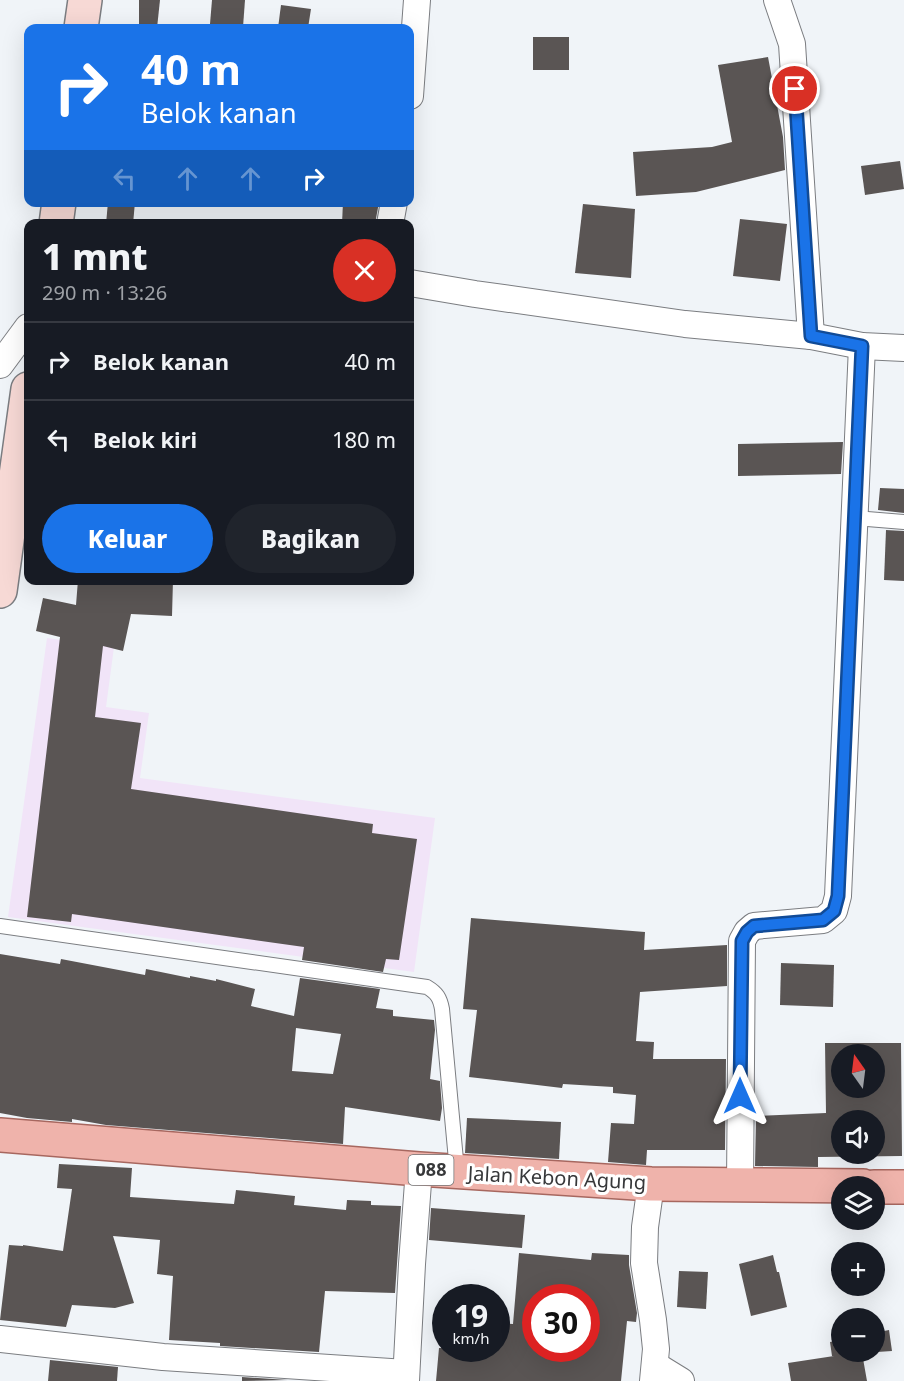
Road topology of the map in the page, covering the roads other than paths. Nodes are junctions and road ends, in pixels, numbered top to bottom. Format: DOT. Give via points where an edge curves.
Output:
graph roads {
  1 [pos="85,0"];
  2 [pos="417,0"];
  3 [pos="777,0"];
  4 [pos="82,24"];
  5 [pos="414,41"];
  6 [pos="414,284"];
  7 [pos="24,332"];
  8 [pos="811,336"];
  9 [pos="862,346"];
  10 [pos="904,348"];
  11 [pos="0,365"];
  12 [pos="24,418"];
  13 [pos="855,518"];
  14 [pos="904,522"];
  15 [pos="0,591"];
  16 [pos="0,926"];
  17 [pos="0,1136"];
  18 [pos="419,1169"];
  19 [pos="457,1172"];
  20 [pos="651,1184"];
  21 [pos="740,1185"];
  22 [pos="831,1186"];
  23 [pos="885,1187"];
  24 [pos="904,1187"];
  25 [pos="0,1339"];
  26 [pos="654,1373"];
  27 [pos="406,1377"];
  28 [pos="681,1381"];
  1 -- 4 [label="main road"];
  2 -- 5 [label="street"];
  3 -- 8 [label="street" via="792,44"];
  6 -- 8 [label="street" via="685,324"];
  7 -- 11 [label="street"];
  8 -- 9 [label="street"];
  9 -- 10 [label="street"];
  9 -- 13 [label="street"];
  12 -- 15 [label="main road"];
  13 -- 14 [label="lane"];
  13 -- 21 [label="street" via="838,896 834,911 823,920 754,926 742,941"];
  16 -- 19 [label="lane" via="427,987 440,999"];
  17 -- 18 [label="main road, Jalan Kebon Agung / 088"];
  18 -- 19 [label="main road, Jalan Kebon Agung / 088"];
  18 -- 27 [label="street"];
  19 -- 20 [label="main road, Jalan Kebon Agung / 088"];
  20 -- 21 [label="main road, Jalan Kebon Agung / 088"];
  20 -- 26 [label="street" via="644,1263 656,1349"];
  21 -- 22 [label="main road, Jalan Kebon Agung / 088"];
  23 -- 24 [label="main road"];
  25 -- 27 [label="street"];
  26 -- 28 [label="street"];
}
